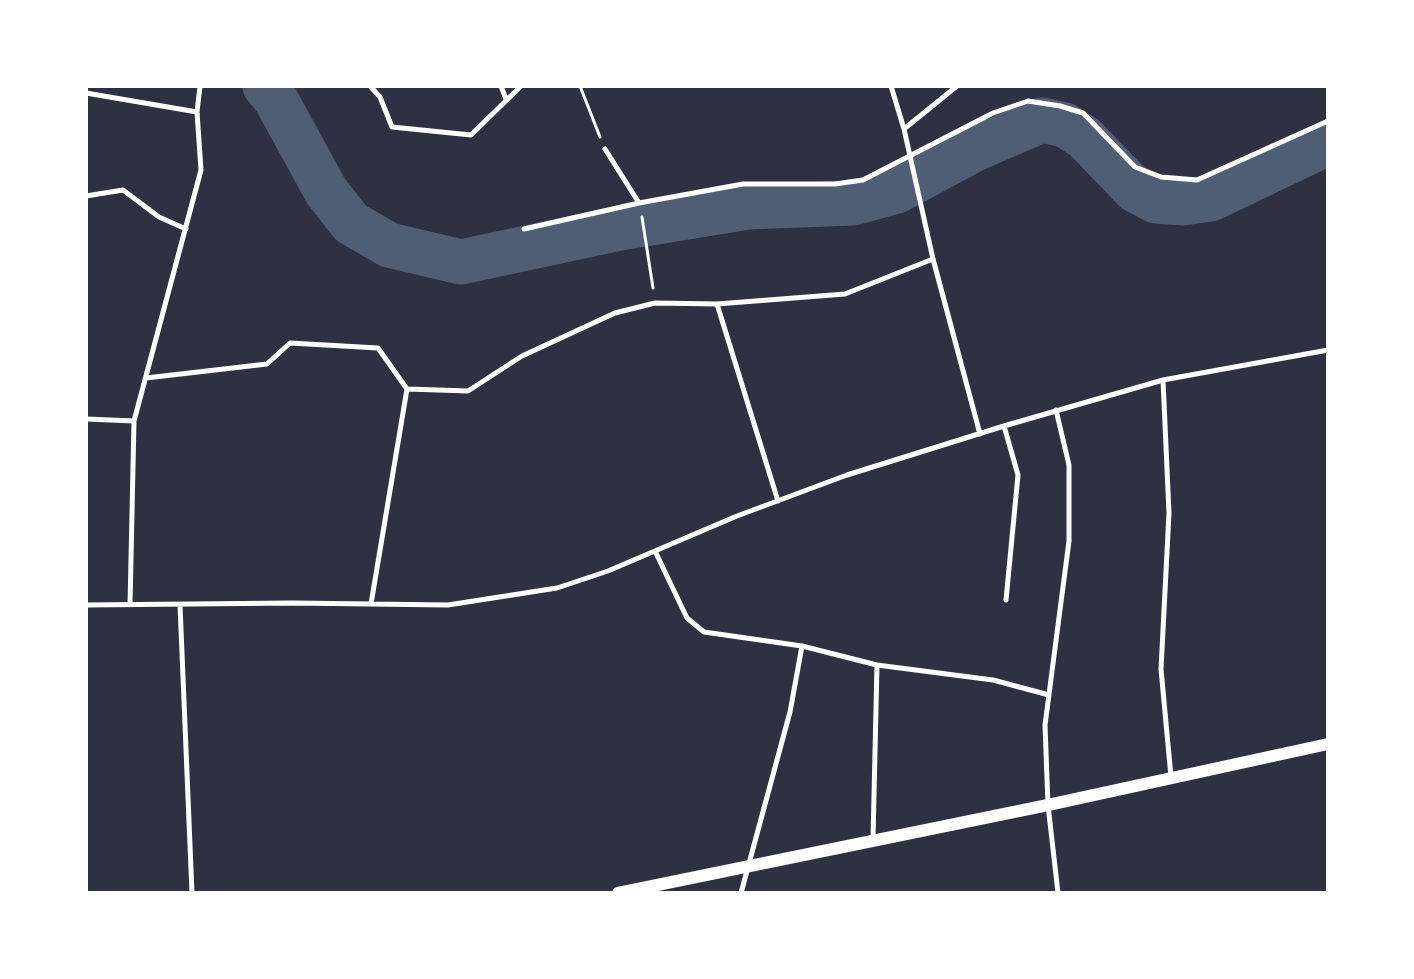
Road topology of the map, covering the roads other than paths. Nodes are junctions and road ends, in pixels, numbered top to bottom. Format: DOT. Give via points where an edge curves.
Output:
graph roads {
  1 [pos="200,86"];
  2 [pos="370,86"];
  3 [pos="501,86"];
  4 [pos="521,86"];
  5 [pos="891,86"];
  6 [pos="956,86"];
  7 [pos="86,93"];
  8 [pos="506,99"];
  9 [pos="197,112"];
  10 [pos="1328,121"];
  11 [pos="904,128"];
  12 [pos="605,149"];
  13 [pos="911,156"];
  14 [pos="86,196"];
  15 [pos="640,206"];
  16 [pos="186,229"];
  17 [pos="524,229"];
  18 [pos="933,260"];
  19 [pos="718,304"];
  20 [pos="1328,350"];
  21 [pos="146,378"];
  22 [pos="1163,380"];
  23 [pos="406,389"];
  24 [pos="1056,410"];
  25 [pos="86,419"];
  26 [pos="134,422"];
  27 [pos="1004,426"];
  28 [pos="980,434"];
  29 [pos="778,501"];
  30 [pos="655,551"];
  31 [pos="1006,600"];
  32 [pos="371,604"];
  33 [pos="86,605"];
  34 [pos="130,605"];
  35 [pos="180,605"];
  36 [pos="802,646"];
  37 [pos="877,665"];
  38 [pos="1049,695"];
  39 [pos="1328,744"];
  40 [pos="1171,778"];
  41 [pos="1048,805"];
  42 [pos="874,841"];
  43 [pos="747,867"];
  44 [pos="192,893"];
  45 [pos="618,893"];
  46 [pos="742,893"];
  47 [pos="1058,893"];
  1 -- 9 [label="street"];
  2 -- 8 [label="street" via="380,97 392,127 471,135"];
  3 -- 8 [label="street"];
  4 -- 8 [label="street"];
  5 -- 11 [label="street"];
  6 -- 11 [label="street"];
  7 -- 9 [label="street"];
  9 -- 16 [label="street" via="201,170"];
  10 -- 13 [label="street" via="1197,180 1161,177 1135,167 1083,113 1028,101 993,113"];
  11 -- 13 [label="street"];
  12 -- 15 [label="street"];
  13 -- 15 [label="street" via="863,180 835,184 743,184"];
  13 -- 18 [label="street"];
  14 -- 16 [label="street" via="122,190 160,217"];
  15 -- 17 [label="street"];
  16 -- 21 [label="street"];
  18 -- 19 [label="street" via="845,294"];
  18 -- 28 [label="street"];
  19 -- 23 [label="street" via="655,303 615,313 522,356 468,391"];
  19 -- 29 [label="street"];
  20 -- 22 [label="street"];
  21 -- 23 [label="street" via="267,364 290,343 378,348"];
  21 -- 26 [label="street"];
  22 -- 24 [label="street"];
  22 -- 40 [label="street" via="1169,514 1161,669"];
  23 -- 32 [label="street"];
  24 -- 27 [label="street"];
  24 -- 38 [label="street" via="1069,465 1069,541"];
  25 -- 26 [label="street"];
  26 -- 34 [label="street"];
  27 -- 28 [label="street"];
  27 -- 31 [label="street" via="1018,475"];
  28 -- 29 [label="street" via="847,475"];
  29 -- 30 [label="street"];
  30 -- 32 [label="street" via="556,588 448,605"];
  30 -- 36 [label="street" via="687,618 704,632"];
  32 -- 35 [label="street"];
  33 -- 34 [label="street"];
  34 -- 35 [label="street"];
  35 -- 44 [label="street"];
  36 -- 37 [label="street"];
  36 -- 43 [label="street" via="790,712"];
  37 -- 38 [label="street" via="992,680"];
  37 -- 42 [label="street"];
  38 -- 41 [label="street" via="1045,725"];
  39 -- 40 [label="main road"];
  40 -- 41 [label="main road"];
  41 -- 42 [label="main road"];
  41 -- 47 [label="street"];
  42 -- 43 [label="main road"];
  43 -- 45 [label="main road"];
  43 -- 46 [label="street"];
}
